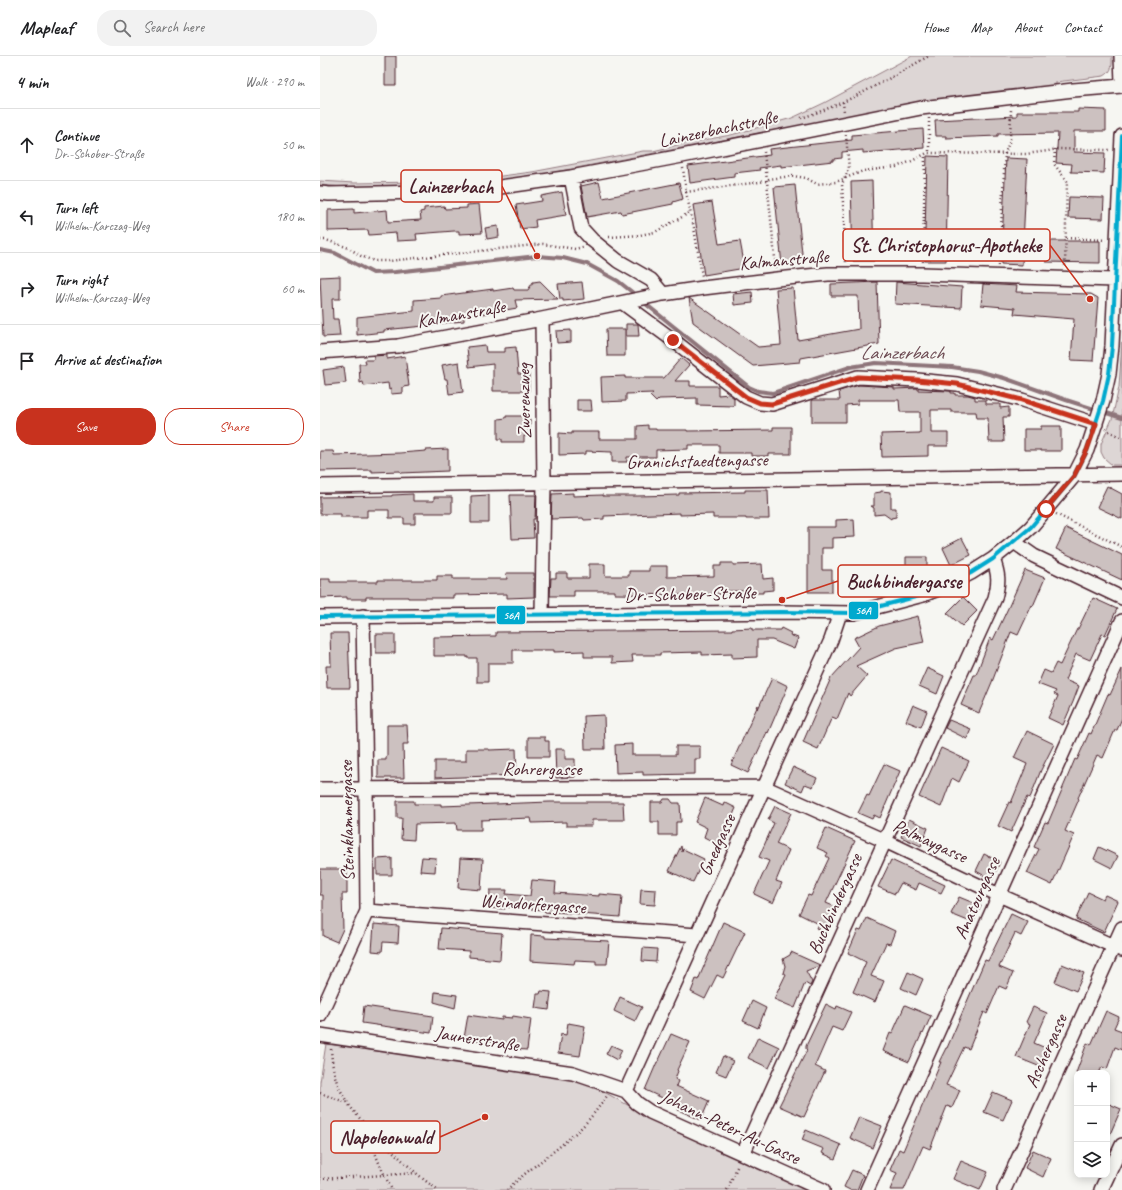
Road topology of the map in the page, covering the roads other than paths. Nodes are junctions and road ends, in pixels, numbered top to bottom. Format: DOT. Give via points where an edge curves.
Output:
graph roads {
  1 [pos="1121,56"];
  2 [pos="1122,84"];
  3 [pos="1122,136"];
  4 [pos="1121,151"];
  5 [pos="571,177"];
  6 [pos="320,193"];
  7 [pos="1115,280"];
  8 [pos="663,294"];
  9 [pos="627,302"];
  10 [pos="542,319"];
  11 [pos="320,352"];
  12 [pos="1097,423"];
  13 [pos="1122,474"];
  14 [pos="1074,476"];
  15 [pos="544,482"];
  16 [pos="320,486"];
  17 [pos="1014,542"];
  18 [pos="993,559"];
  19 [pos="1122,598"];
  20 [pos="840,613"];
  21 [pos="542,614"];
  22 [pos="363,616"];
  23 [pos="320,617"];
  24 [pos="1122,621"];
  25 [pos="764,787"];
  26 [pos="366,788"];
  27 [pos="320,789"];
  28 [pos="885,841"];
  29 [pos="999,895"];
  30 [pos="366,911"];
  31 [pos="1122,928"];
  32 [pos="697,935"];
  33 [pos="1118,948"];
  34 [pos="320,1015"];
  35 [pos="326,1036"];
  36 [pos="626,1091"];
  37 [pos="1122,1145"];
  38 [pos="743,1154"];
  39 [pos="823,1190"];
  40 [pos="867,1190"];
  41 [pos="1004,1190"];
  42 [pos="1101,1190"];
  1 -- 2 [label="street"];
  2 -- 5 [label="street, Lainzerbachstraße" via="929,107"];
  3 -- 4 [label="street"];
  4 -- 7 [label="street"];
  5 -- 6 [label="street, Lainzerbachstraße" via="472,191"];
  5 -- 8 [label="street" via="581,228 618,261 651,280"];
  7 -- 8 [label="street, Kalmanstraße" via="828,274"];
  7 -- 12 [label="street, Dr.-Schober-Straße" via="1109,374"];
  8 -- 9 [label="street, Kalmanstraße"];
  9 -- 10 [label="street, Kalmanstraße"];
  9 -- 12 [label="street" via="746,397 760,403 772,404 858,377 917,380 957,384 1022,400"];
  10 -- 11 [label="street, Kalmanstraße" via="398,346"];
  10 -- 15 [label="street, Zwerenzweg"];
  12 -- 14 [label="street, Dr.-Schober-Straße"];
  13 -- 14 [label="street, Granichstaedtengasse"];
  14 -- 15 [label="street, Granichstaedtengasse"];
  14 -- 17 [label="street, Dr.-Schober-Straße" via="1031,527"];
  15 -- 16 [label="street, Granichstaedtengasse"];
  15 -- 21 [label="street, Zwerenzweg"];
  17 -- 18 [label="street, Dr.-Schober-Straße"];
  17 -- 19 [label="street" via="1034,556"];
  18 -- 20 [label="street, Dr.-Schober-Straße" via="948,585 923,594 854,613"];
  18 -- 28 [label="street, Buchbindergasse" via="998,572 995,598"];
  20 -- 21 [label="street, Dr.-Schober-Straße"];
  20 -- 25 [label="street, Gnedgasse" via="831,640"];
  21 -- 22 [label="street, Dr.-Schober-Straße"];
  22 -- 23 [label="street, Dr.-Schober-Straße"];
  22 -- 26 [label="street, Steinklammergasse"];
  24 -- 29 [label="street, Anatourgasse"];
  25 -- 26 [label="street, Rohrergasse"];
  25 -- 28 [label="street, Palmaygasse"];
  25 -- 32 [label="street, Gnedgasse"];
  26 -- 27 [label="street, Rohrergasse"];
  26 -- 30 [label="street, Steinklammergasse"];
  28 -- 29 [label="street, Palmaygasse"];
  28 -- 38 [label="street, Buchbindergasse"];
  29 -- 33 [label="street, Palmaygasse"];
  29 -- 40 [label="street, Anatourgasse"];
  30 -- 32 [label="street, Weindorfergasse"];
  30 -- 34 [label="street, Steinklammergasse"];
  31 -- 33 [label="street, Aschergasse"];
  32 -- 36 [label="street, Gnedgasse"];
  33 -- 41 [label="street, Aschergasse"];
  35 -- 36 [label="street, Jaunerstraße" via="573,1073"];
  36 -- 38 [label="street, Johann-Peter-Au-Gasse" via="650,1112"];
  37 -- 42 [label="street"];
  38 -- 39 [label="street, Johann-Peter-Au-Gasse"];
}
